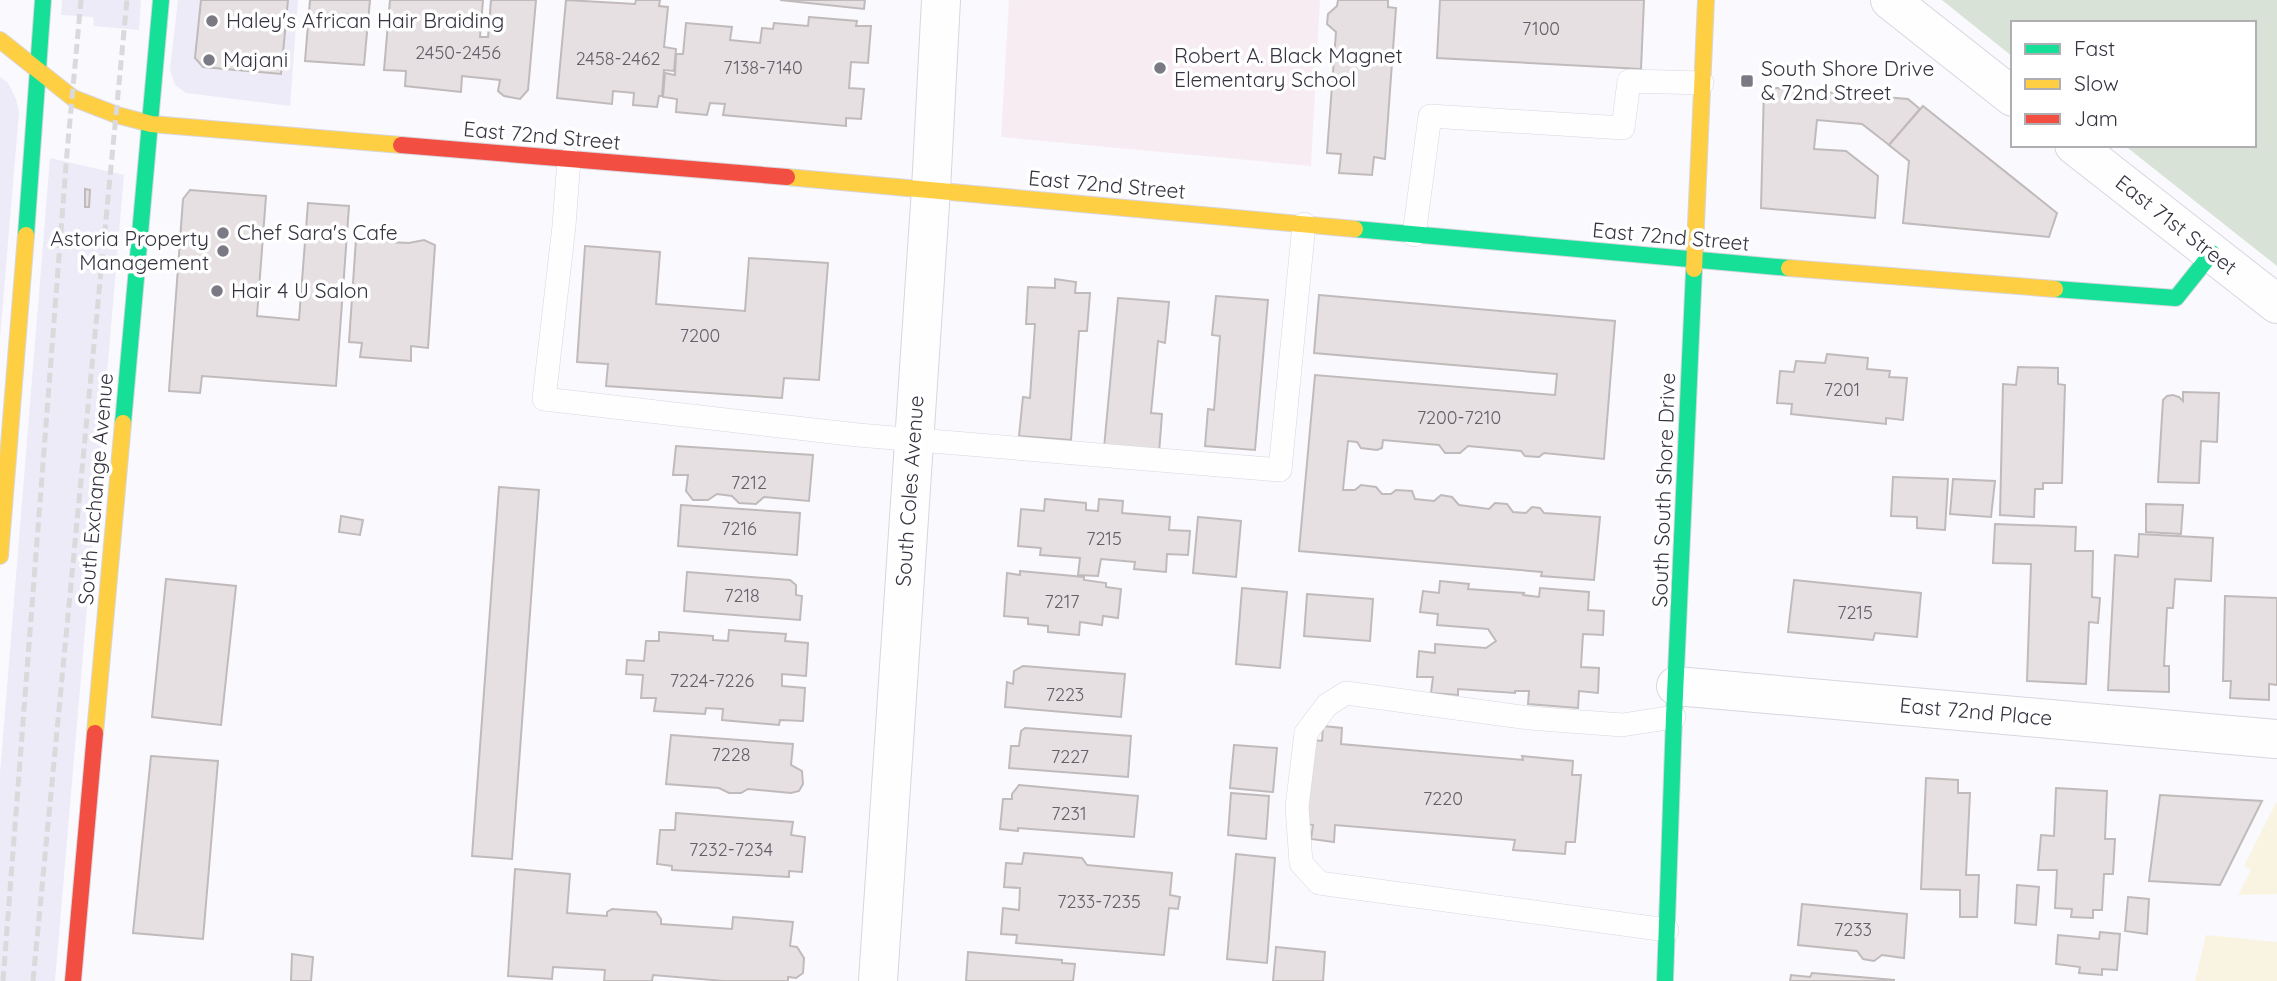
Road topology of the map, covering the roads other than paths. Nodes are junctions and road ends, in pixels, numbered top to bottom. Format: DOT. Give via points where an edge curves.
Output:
graph roads {
  1 [pos="43,0"];
  2 [pos="161,0"];
  3 [pos="941,0"];
  4 [pos="1706,0"];
  5 [pos="1890,0"];
  6 [pos="0,40"];
  7 [pos="39,71"];
  8 [pos="1702,83"];
  9 [pos="2011,95"];
  10 [pos="151,124"];
  11 [pos="2077,147"];
  12 [pos="569,159"];
  13 [pos="931,190"];
  14 [pos="1304,224"];
  15 [pos="1414,235"];
  16 [pos="2212,253"];
  17 [pos="1694,261"];
  18 [pos="2277,304"];
  19 [pos="914,438"];
  20 [pos="0,556"];
  21 [pos="1675,702"];
  22 [pos="2276,738"];
  23 [pos="1667,930"];
  24 [pos="73,981"];
  25 [pos="878,981"];
  26 [pos="1665,981"];
  1 -- 7 [label="main road"];
  2 -- 10 [label="main road, South Exchange Avenue"];
  3 -- 13 [label="street, South Coles Avenue"];
  4 -- 8 [label="main road, South South Shore Drive"];
  5 -- 9 [label="street"];
  6 -- 7 [label="main road, East 72nd Street"];
  7 -- 10 [label="main road, East 72nd Street" via="73,98"];
  7 -- 20 [label="main road"];
  8 -- 15 [label="lane" via="1629,81 1623,128 1430,116"];
  8 -- 17 [label="main road, South South Shore Drive"];
  10 -- 12 [label="main road, East 72nd Street"];
  10 -- 24 [label="main road, South Exchange Avenue"];
  11 -- 16 [label="street, East 71st Street"];
  12 -- 13 [label="main road, East 72nd Street"];
  12 -- 19 [label="lane" via="544,399"];
  13 -- 14 [label="main road, East 72nd Street"];
  13 -- 19 [label="street, South Coles Avenue"];
  14 -- 15 [label="main road, East 72nd Street"];
  14 -- 19 [label="lane" via="1280,470"];
  15 -- 17 [label="main road, East 72nd Street"];
  16 -- 17 [label="main road, East 72nd Street" via="2176,298"];
  16 -- 18 [label="street, East 71st Street"];
  17 -- 21 [label="main road, South South Shore Drive"];
  19 -- 25 [label="street, South Coles Avenue"];
  21 -- 22 [label="street, East 72nd Place"];
  21 -- 23 [label="main road, South South Shore Drive"];
  21 -- 23 [label="lane" via="1622,725 1529,718 1346,693 1327,705 1306,733 1297,807 1301,863 1319,883"];
  23 -- 26 [label="main road, South South Shore Drive"];
}
